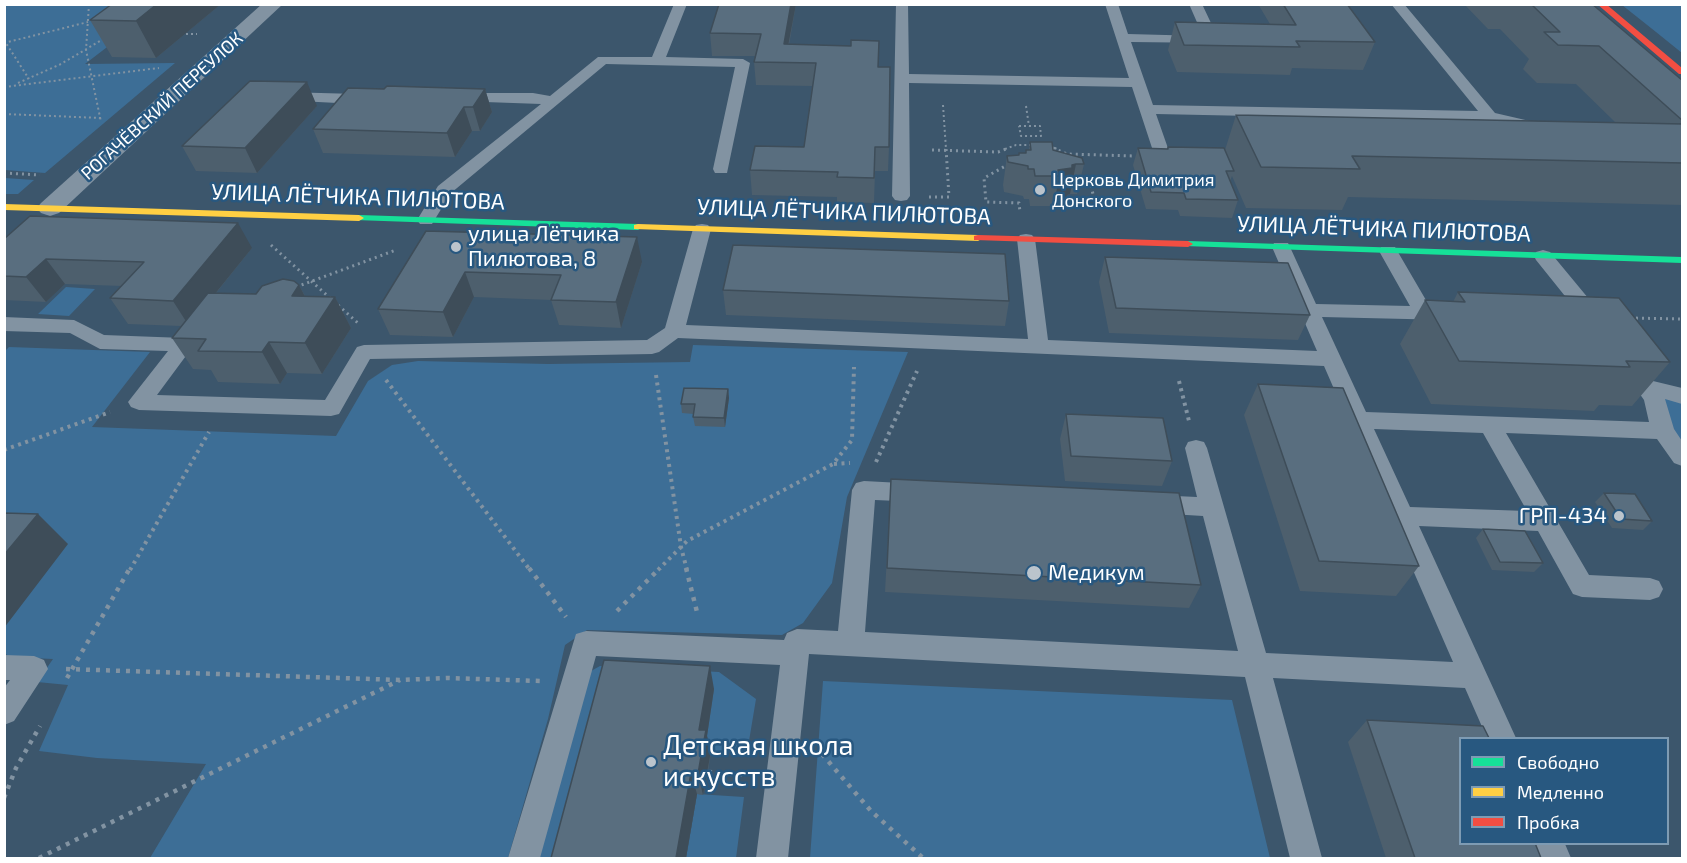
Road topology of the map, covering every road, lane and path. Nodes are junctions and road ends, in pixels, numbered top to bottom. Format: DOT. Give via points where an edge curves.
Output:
graph roads {
  1 [pos="9,4"];
  2 [pos="89,4"];
  3 [pos="274,4"];
  4 [pos="681,4"];
  5 [pos="902,4"];
  6 [pos="1110,4"];
  7 [pos="1195,4"];
  8 [pos="1397,4"];
  9 [pos="1601,4"];
  10 [pos="4,8"];
  11 [pos="88,22"];
  12 [pos="109,35"];
  13 [pos="1122,38"];
  14 [pos="5,42"];
  15 [pos="86,50"];
  16 [pos="657,61"];
  17 [pos="161,68"];
  18 [pos="1683,72"];
  19 [pos="92,75"];
  20 [pos="902,78"];
  21 [pos="29,79"];
  22 [pos="942,79"];
  23 [pos="1138,83"];
  24 [pos="11,86"];
  25 [pos="4,87"];
  26 [pos="382,95"];
  27 [pos="273,96"];
  28 [pos="440,96"];
  29 [pos="552,101"];
  30 [pos="1147,109"];
  31 [pos="4,114"];
  32 [pos="1490,116"];
  33 [pos="91,117"];
  34 [pos="102,127"];
  35 [pos="1558,132"];
  36 [pos="1031,136"];
  37 [pos="1033,145"];
  38 [pos="901,150"];
  39 [pos="946,151"];
  40 [pos="1162,154"];
  41 [pos="1018,164"];
  42 [pos="721,169"];
  43 [pos="4,173"];
  44 [pos="1073,174"];
  45 [pos="44,175"];
  46 [pos="901,196"];
  47 [pos="4,207"];
  48 [pos="1020,213"];
  49 [pos="1064,214"];
  50 [pos="53,215"];
  51 [pos="426,220"];
  52 [pos="702,229"];
  53 [pos="1026,239"];
  54 [pos="267,242"];
  55 [pos="1281,247"];
  56 [pos="399,249"];
  57 [pos="1388,250"];
  58 [pos="1544,256"];
  59 [pos="1683,260"];
  60 [pos="312,280"];
  61 [pos="292,288"];
  62 [pos="1309,310"];
  63 [pos="1424,313"];
  64 [pos="1472,314"];
  65 [pos="1563,317"];
  66 [pos="1594,318"];
  67 [pos="1683,319"];
  68 [pos="4,324"];
  69 [pos="365,329"];
  70 [pos="674,331"];
  71 [pos="856,339"];
  72 [pos="931,343"];
  73 [pos="1039,348"];
  74 [pos="1173,353"];
  75 [pos="1331,359"];
  76 [pos="654,363"];
  77 [pos="380,371"];
  78 [pos="1646,387"];
  79 [pos="1683,396"];
  80 [pos="139,402"];
  81 [pos="1359,420"];
  82 [pos="1490,425"];
  83 [pos="212,428"];
  84 [pos="1663,431"];
  85 [pos="1196,447"];
  86 [pos="4,450"];
  87 [pos="1683,457"];
  88 [pos="864,490"];
  89 [pos="940,494"];
  90 [pos="1136,504"];
  91 [pos="1212,507"];
  92 [pos="1402,516"];
  93 [pos="1545,522"];
  94 [pos="681,547"];
  95 [pos="1650,589"];
  96 [pos="699,622"];
  97 [pos="586,643"];
  98 [pos="850,644"];
  99 [pos="795,652"];
  100 [pos="1256,666"];
  101 [pos="4,667"];
  102 [pos="34,669"];
  103 [pos="72,669"];
  104 [pos="1473,676"];
  105 [pos="401,680"];
  106 [pos="575,683"];
  107 [pos="63,684"];
  108 [pos="4,712"];
  109 [pos="788,715"];
  110 [pos="45,716"];
  111 [pos="1501,737"];
  112 [pos="4,798"];
  113 [pos="39,858"];
  114 [pos="524,858"];
  115 [pos="771,858"];
  116 [pos="923,858"];
  117 [pos="1306,858"];
  1 -- 10 [label="path"];
  2 -- 11 [label="path"];
  3 -- 50 [label="street, РОГАЧЁВСКИЙ ПЕРЕУЛОК"];
  4 -- 16 [label="lane"];
  5 -- 20 [label="lane"];
  6 -- 13 [label="lane"];
  7 -- 13 [label="lane" via="1212,40"];
  8 -- 32 [label="lane"];
  9 -- 18 [label="street"];
  11 -- 14 [label="path"];
  11 -- 15 [label="path"];
  12 -- 15 [label="path"];
  13 -- 23 [label="lane"];
  14 -- 21 [label="path"];
  15 -- 19 [label="path"];
  15 -- 21 [label="path"];
  16 -- 29 [label="lane" via="603,60"];
  16 -- 42 [label="lane" via="743,63"];
  17 -- 19 [label="path"];
  19 -- 24 [label="path"];
  19 -- 34 [label="path"];
  20 -- 22 [label="lane"];
  20 -- 38 [label="lane"];
  21 -- 24 [label="path"];
  22 -- 23 [label="lane"];
  22 -- 39 [label="path"];
  23 -- 30 [label="lane"];
  24 -- 25 [label="path"];
  26 -- 27 [label="lane" via="357,99"];
  28 -- 29 [label="lane"];
  29 -- 51 [label="lane" via="444,190"];
  30 -- 32 [label="lane"];
  30 -- 40 [label="lane"];
  31 -- 33 [label="path"];
  32 -- 35 [label="lane"];
  36 -- 36 [label="path" via="1021,136 1019,126 1040,126 1041,136"];
  36 -- 37 [label="path"];
  37 -- 39 [label="path" via="1016,145 998,152"];
  37 -- 40 [label="path" via="1050,146 1066,154"];
  38 -- 39 [label="path"];
  38 -- 46 [label="lane"];
  39 -- 46 [label="path" via="949,198"];
  41 -- 48 [label="path" via="1009,164 984,178 986,202 1019,203"];
  43 -- 45 [label="path"];
  44 -- 49 [label="path" via="1090,182 1096,206 1062,204"];
  47 -- 50 [label="street, УЛИЦА ЛЁТЧИКА ПИЛЮТОВА"];
  50 -- 51 [label="street, УЛИЦА ЛЁТЧИКА ПИЛЮТОВА"];
  51 -- 52 [label="street, УЛИЦА ЛЁТЧИКА ПИЛЮТОВА"];
  52 -- 53 [label="street, УЛИЦА ЛЁТЧИКА ПИЛЮТОВА"];
  52 -- 70 [label="lane"];
  53 -- 55 [label="street, УЛИЦА ЛЁТЧИКА ПИЛЮТОВА"];
  53 -- 73 [label="lane"];
  54 -- 60 [label="path"];
  55 -- 57 [label="street, УЛИЦА ЛЁТЧИКА ПИЛЮТОВА"];
  55 -- 62 [label="lane"];
  56 -- 60 [label="path"];
  57 -- 58 [label="street, УЛИЦА ЛЁТЧИКА ПИЛЮТОВА"];
  57 -- 63 [label="lane"];
  58 -- 59 [label="street, УЛИЦА ЛЁТЧИКА ПИЛЮТОВА"];
  58 -- 66 [label="lane"];
  60 -- 61 [label="path"];
  60 -- 69 [label="path"];
  62 -- 63 [label="lane"];
  62 -- 75 [label="lane"];
  63 -- 64 [label="lane"];
  65 -- 66 [label="lane"];
  66 -- 67 [label="path"];
  66 -- 78 [label="lane"];
  68 -- 80 [label="lane" via="74,327 100,342 184,345"];
  70 -- 71 [label="lane"];
  70 -- 80 [label="lane" via="652,347 364,351 331,408"];
  71 -- 72 [label="lane"];
  71 -- 94 [label="path" via="852,440 833,464 687,540"];
  72 -- 73 [label="lane"];
  72 -- 88 [label="path"];
  73 -- 74 [label="lane"];
  74 -- 75 [label="lane"];
  74 -- 85 [label="path"];
  75 -- 81 [label="lane"];
  76 -- 94 [label="path"];
  77 -- 97 [label="path"];
  78 -- 79 [label="lane"];
  78 -- 84 [label="lane" via="1654,398"];
  80 -- 86 [label="path"];
  81 -- 82 [label="lane"];
  81 -- 92 [label="lane"];
  82 -- 84 [label="lane"];
  82 -- 93 [label="lane"];
  83 -- 103 [label="path"];
  84 -- 87 [label="lane"];
  85 -- 91 [label="lane"];
  88 -- 89 [label="lane"];
  88 -- 98 [label="lane"];
  90 -- 91 [label="lane"];
  91 -- 100 [label="lane"];
  92 -- 93 [label="lane"];
  92 -- 104 [label="lane"];
  93 -- 95 [label="lane" via="1582,586"];
  94 -- 96 [label="path"];
  94 -- 97 [label="path"];
  97 -- 99 [label="lane"];
  97 -- 106 [label="lane"];
  98 -- 99 [label="lane" via="796,641"];
  98 -- 100 [label="lane"];
  99 -- 109 [label="lane"];
  100 -- 104 [label="lane"];
  100 -- 117 [label="lane"];
  101 -- 102 [label="lane"];
  102 -- 103 [label="path"];
  102 -- 108 [label="lane"];
  103 -- 105 [label="path"];
  103 -- 107 [label="path"];
  104 -- 111 [label="lane"];
  105 -- 106 [label="path"];
  105 -- 113 [label="path"];
  106 -- 114 [label="lane"];
  109 -- 115 [label="lane"];
  109 -- 116 [label="path" via="871,811"];
  110 -- 112 [label="path"];
}
